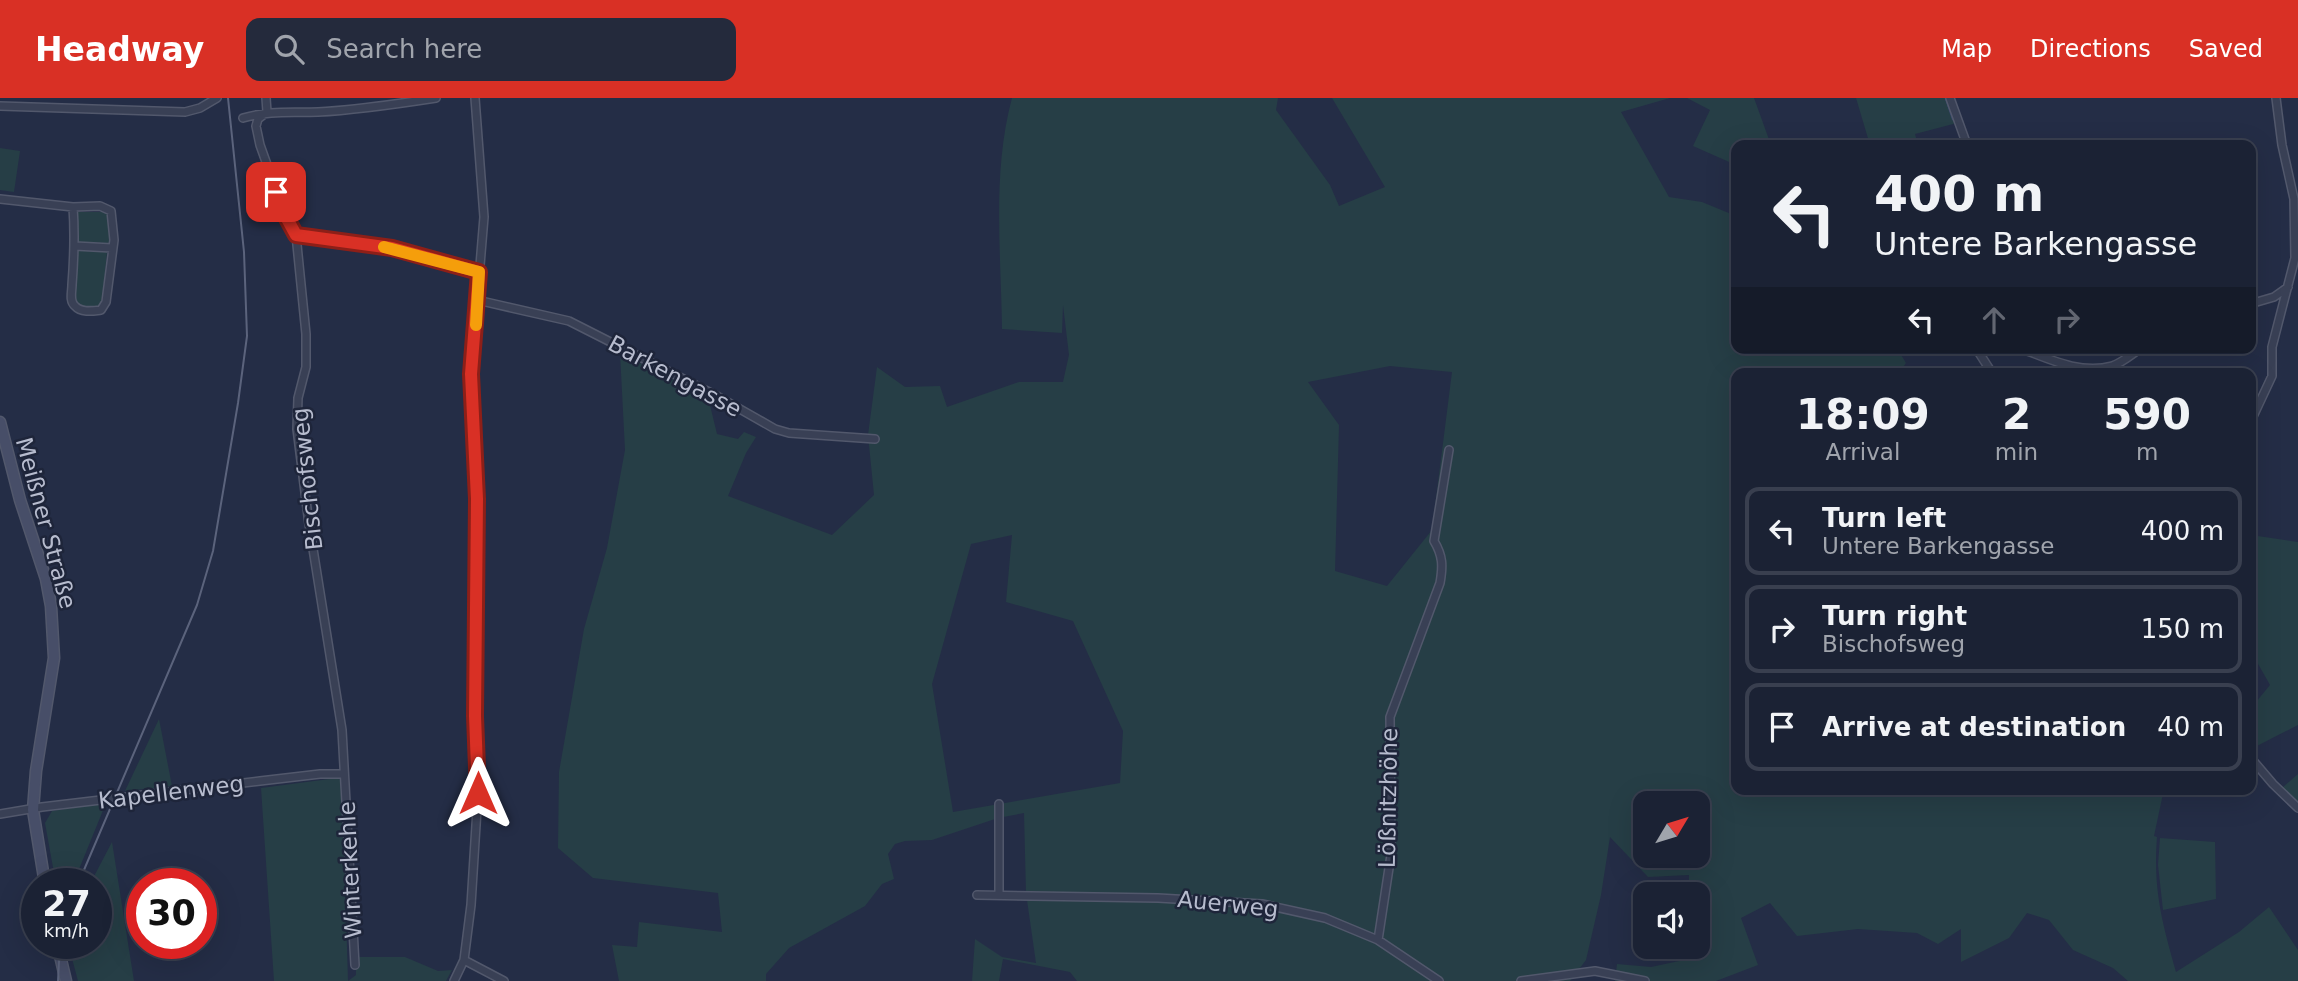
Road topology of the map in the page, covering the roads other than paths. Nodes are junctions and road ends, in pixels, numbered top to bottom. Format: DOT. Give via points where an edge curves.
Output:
graph roads {
  1 [pos="217,98"];
  2 [pos="266,98"];
  3 [pos="436,98"];
  4 [pos="475,98"];
  5 [pos="1951,98"];
  6 [pos="2276,98"];
  7 [pos="0,106"];
  8 [pos="267,112"];
  9 [pos="243,118"];
  10 [pos="1965,140"];
  11 [pos="0,198"];
  12 [pos="73,208"];
  13 [pos="296,235"];
  14 [pos="75,246"];
  15 [pos="112,248"];
  16 [pos="479,272"];
  17 [pos="2289,287"];
  18 [pos="477,300"];
  19 [pos="2256,302"];
  20 [pos="2036,354"];
  21 [pos="2132,354"];
  22 [pos="2080,368"];
  23 [pos="2102,368"];
  24 [pos="2256,410"];
  25 [pos="0,422"];
  26 [pos="875,439"];
  27 [pos="1449,450"];
  28 [pos="2256,764"];
  29 [pos="343,774"];
  30 [pos="999,804"];
  31 [pos="2298,808"];
  32 [pos="33,810"];
  33 [pos="0,814"];
  34 [pos="42,868"];
  35 [pos="977,895"];
  36 [pos="999,895"];
  37 [pos="1378,940"];
  38 [pos="61,959"];
  39 [pos="464,960"];
  40 [pos="355,965"];
  41 [pos="66,981"];
  42 [pos="454,981"];
  43 [pos="504,981"];
  44 [pos="1439,981"];
  45 [pos="1521,981"];
  46 [pos="1645,981"];
  1 -- 7 [label="street" via="185,112"];
  2 -- 8 [label="street, Bischofsweg"];
  3 -- 8 [label="street" via="329,111"];
  4 -- 16 [label="street" via="484,217"];
  5 -- 10 [label="street"];
  6 -- 17 [label="street" via="2295,208 2295,258"];
  8 -- 9 [label="street"];
  8 -- 13 [label="street, Bischofsweg" via="256,126 260,145"];
  11 -- 12 [label="street"];
  12 -- 14 [label="street"];
  12 -- 15 [label="street" via="100,206 111,211"];
  13 -- 16 [label="street" via="392,248"];
  13 -- 29 [label="street, Bischofsweg" via="306,334 297,429 338,700"];
  14 -- 15 [label="street"];
  14 -- 15 [label="street" via="71,299 76,308 92,312 105,306"];
  16 -- 18 [label="street"];
  17 -- 19 [label="street"];
  17 -- 24 [label="street" via="2272,347 2272,376"];
  18 -- 26 [label="street, Barkengasse" via="569,321 775,429"];
  18 -- 39 [label="street" via="471,411 477,499 478,793"];
  20 -- 22 [label="street"];
  21 -- 23 [label="street" via="2115,366"];
  25 -- 32 [label="main road, Meißner Straße" via="46,579 53,632"];
  27 -- 37 [label="street, Lößnitzhöhe" via="1434,541 1443,564 1440,583 1390,717 1391,855"];
  28 -- 31 [label="street"];
  29 -- 32 [label="street, Kapellenweg"];
  29 -- 40 [label="street, Winterkehle"];
  30 -- 36 [label="street"];
  32 -- 33 [label="street, Kapellenweg"];
  32 -- 34 [label="main road, Meißner Straße"];
  35 -- 36 [label="street, Auerweg"];
  36 -- 37 [label="street, Auerweg" via="1262,904 1325,918"];
  37 -- 44 [label="street, Auerweg"];
  38 -- 41 [label="main road"];
  39 -- 42 [label="street"];
  39 -- 43 [label="street"];
  45 -- 46 [label="street" via="1595,971"];
}
